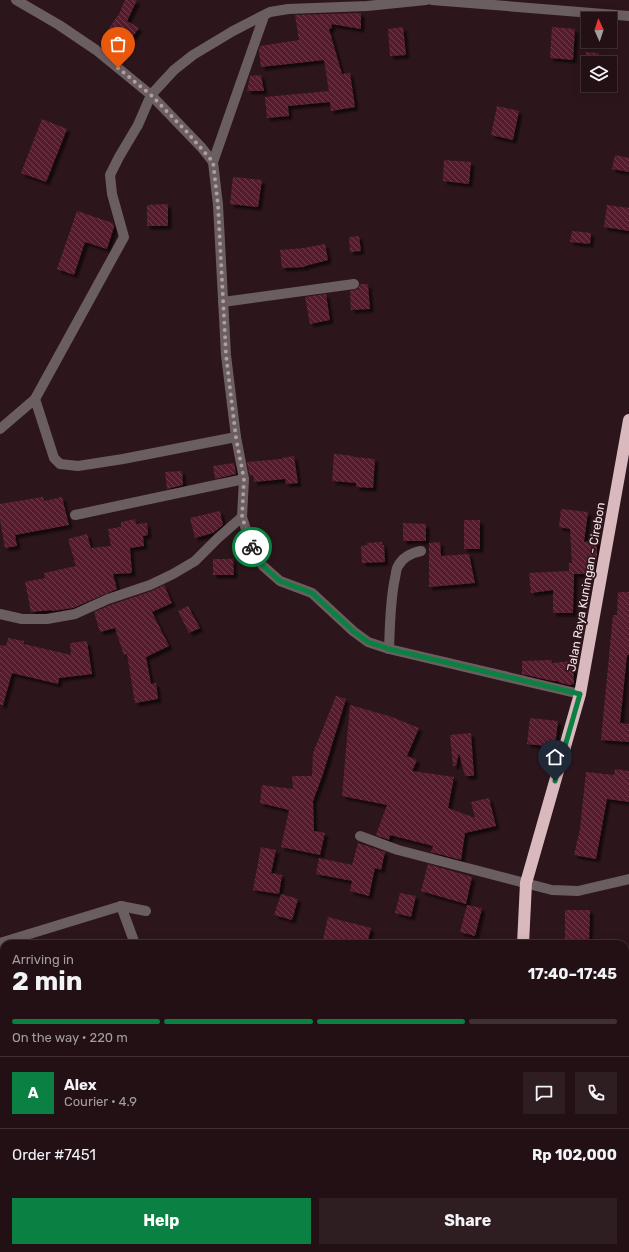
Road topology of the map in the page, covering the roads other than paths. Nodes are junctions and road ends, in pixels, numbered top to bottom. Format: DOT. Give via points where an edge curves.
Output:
graph roads {
  1 [pos="16,0"];
  2 [pos="426,0"];
  3 [pos="432,0"];
  4 [pos="396,2"];
  5 [pos="288,4"];
  6 [pos="264,16"];
  7 [pos="629,16"];
  8 [pos="151,95"];
  9 [pos="213,162"];
  10 [pos="354,284"];
  11 [pos="223,302"];
  12 [pos="34,399"];
  13 [pos="629,420"];
  14 [pos="0,429"];
  15 [pos="236,438"];
  16 [pos="244,479"];
  17 [pos="75,515"];
  18 [pos="242,517"];
  19 [pos="421,552"];
  20 [pos="0,614"];
  21 [pos="389,649"];
  22 [pos="580,694"];
  23 [pos="360,836"];
  24 [pos="629,878"];
  25 [pos="526,883"];
  26 [pos="121,906"];
  27 [pos="146,911"];
  28 [pos="10,940"];
  29 [pos="134,940"];
  30 [pos="523,940"];
  1 -- 8 [label="street" via="87,44"];
  2 -- 4 [label="street"];
  3 -- 7 [label="street"];
  4 -- 5 [label="street" via="367,6"];
  5 -- 6 [label="street"];
  6 -- 8 [label="street" via="193,55 174,70"];
  6 -- 9 [label="street"];
  8 -- 9 [label="street"];
  8 -- 12 [label="street" via="138,125 110,175 112,194 124,237"];
  9 -- 11 [label="street"];
  10 -- 11 [label="street"];
  11 -- 15 [label="street" via="226,355"];
  12 -- 14 [label="street"];
  12 -- 15 [label="street" via="54,458 60,464 78,466"];
  13 -- 22 [label="highway, Jalan Raya Kuningan - Cirebon"];
  15 -- 16 [label="street"];
  16 -- 17 [label="street"];
  16 -- 18 [label="street"];
  18 -- 20 [label="street" via="195,561 150,585 108,599 75,614 41,619 22,619"];
  18 -- 21 [label="street" via="252,548 263,566 280,581 312,593 368,642"];
  19 -- 21 [label="street" via="406,557 398,566 391,603"];
  21 -- 22 [label="street"];
  22 -- 25 [label="highway, Jalan Raya Kuningan - Cirebon"];
  23 -- 25 [label="street" via="398,850"];
  24 -- 25 [label="street" via="578,891 552,890"];
  25 -- 30 [label="highway, Jalan Raya Kuningan - Cirebon"];
  26 -- 27 [label="street"];
  26 -- 28 [label="street"];
  26 -- 29 [label="street"];
}
